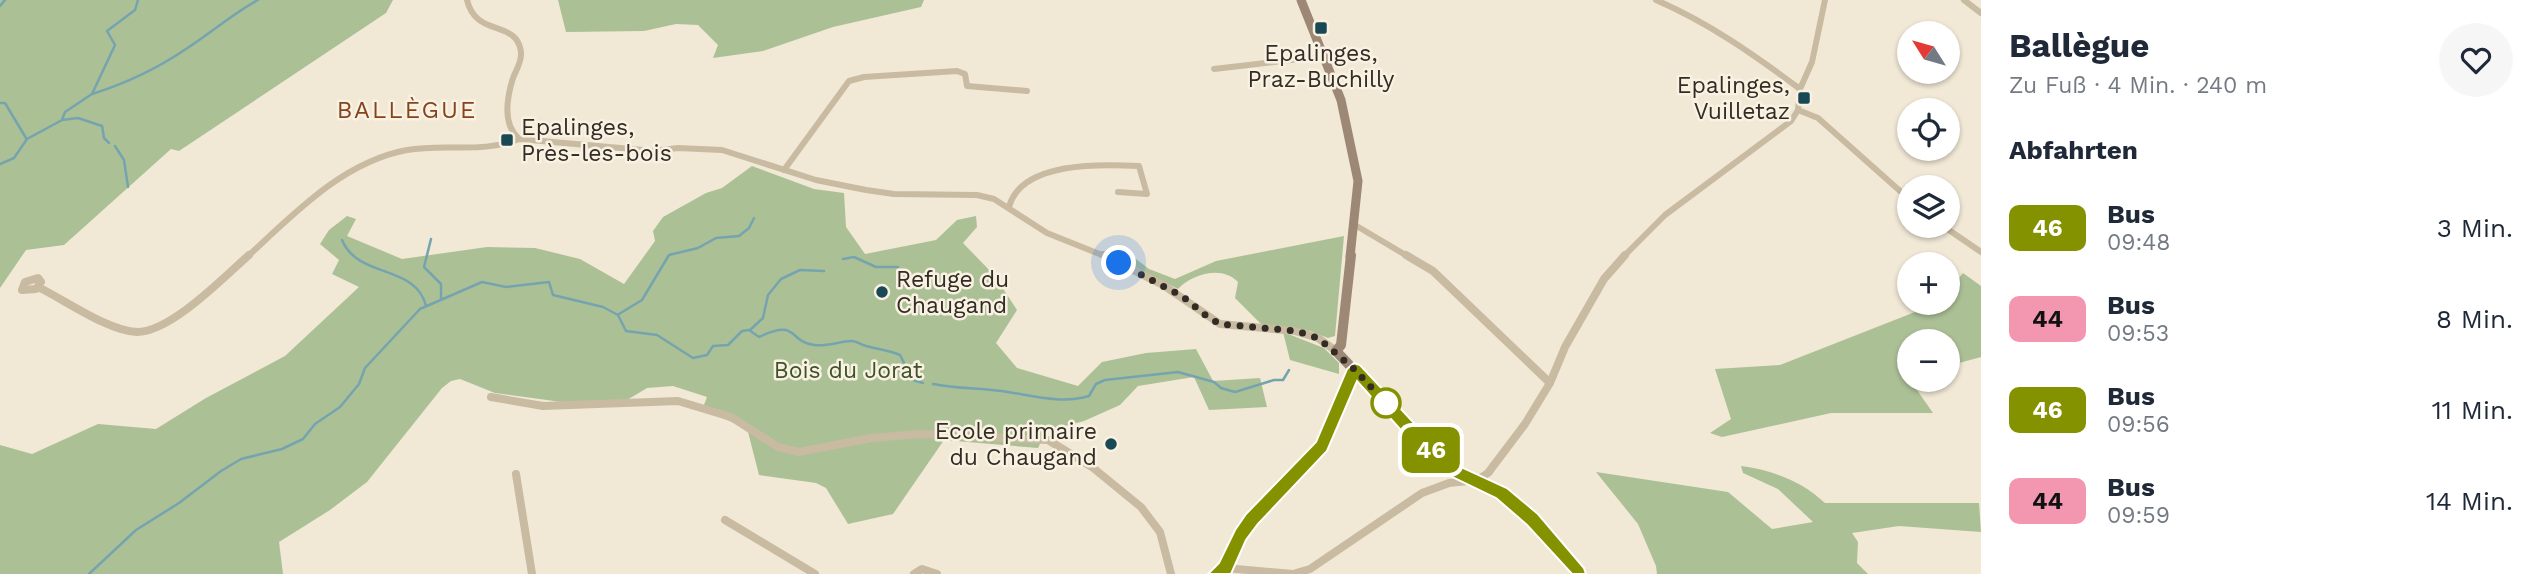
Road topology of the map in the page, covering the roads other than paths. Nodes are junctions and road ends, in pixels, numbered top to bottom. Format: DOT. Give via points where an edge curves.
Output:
graph roads {
  1 [pos="467,0"];
  2 [pos="1301,0"];
  3 [pos="1656,0"];
  4 [pos="1825,0"];
  5 [pos="1964,0"];
  6 [pos="1981,13"];
  7 [pos="1325,56"];
  8 [pos="1214,69"];
  9 [pos="1800,89"];
  10 [pos="1027,91"];
  11 [pos="1798,110"];
  12 [pos="519,139"];
  13 [pos="783,170"];
  14 [pos="1897,187"];
  15 [pos="1118,192"];
  16 [pos="1009,206"];
  17 [pos="1355,225"];
  18 [pos="1960,238"];
  19 [pos="1981,252"];
  20 [pos="38,287"];
  21 [pos="1336,351"];
  22 [pos="1354,369"];
  23 [pos="1550,383"];
  24 [pos="491,397"];
  25 [pos="516,474"];
  26 [pos="1478,480"];
  27 [pos="725,520"];
  28 [pos="1221,571"];
  29 [pos="531,574"];
  30 [pos="815,574"];
  31 [pos="914,574"];
  32 [pos="937,574"];
  33 [pos="1171,574"];
  34 [pos="1293,574"];
  35 [pos="1578,574"];
  1 -- 12 [label="street" via="473,19 507,32 519,45 521,61 508,114 512,133"];
  2 -- 7 [label="street"];
  3 -- 9 [label="street" via="1734,40"];
  4 -- 9 [label="street" via="1812,62"];
  5 -- 6 [label="street"];
  7 -- 8 [label="street"];
  7 -- 17 [label="street" via="1341,100 1358,181"];
  9 -- 11 [label="street"];
  10 -- 13 [label="street" via="976,89 967,86 965,74 957,71 849,80"];
  11 -- 14 [label="street" via="1818,118"];
  11 -- 23 [label="street" via="1791,121 1665,215 1618,262 1565,347"];
  12 -- 13 [label="street" via="654,151 713,149"];
  12 -- 20 [label="street" via="489,147 415,148 378,159 315,194 227,275 148,331 128,331"];
  13 -- 16 [label="street" via="866,190 977,195"];
  15 -- 16 [label="street" via="1147,194 1139,166 1068,166 1017,187"];
  16 -- 21 [label="street" via="1047,233 1163,285 1220,324 1296,331 1318,338"];
  17 -- 21 [label="street" via="1341,345"];
  17 -- 23 [label="street" via="1433,271"];
  18 -- 19 [label="street"];
  21 -- 22 [label="street"];
  22 -- 26 [label="street" via="1422,442 1457,472"];
  22 -- 28 [label="street" via="1321,446 1252,519"];
  23 -- 26 [label="street" via="1504,454"];
  24 -- 33 [label="street" via="542,406 678,401 731,417 778,447 799,452 871,438 920,435 1048,440 1112,483 1150,517 1164,541"];
  25 -- 29 [label="street"];
  26 -- 34 [label="street" via="1449,483 1422,493 1310,569"];
  26 -- 35 [label="street" via="1502,493 1532,519"];
  27 -- 30 [label="street"];
  28 -- 34 [label="street"];
  31 -- 32 [label="street" via="922,569"];
}
